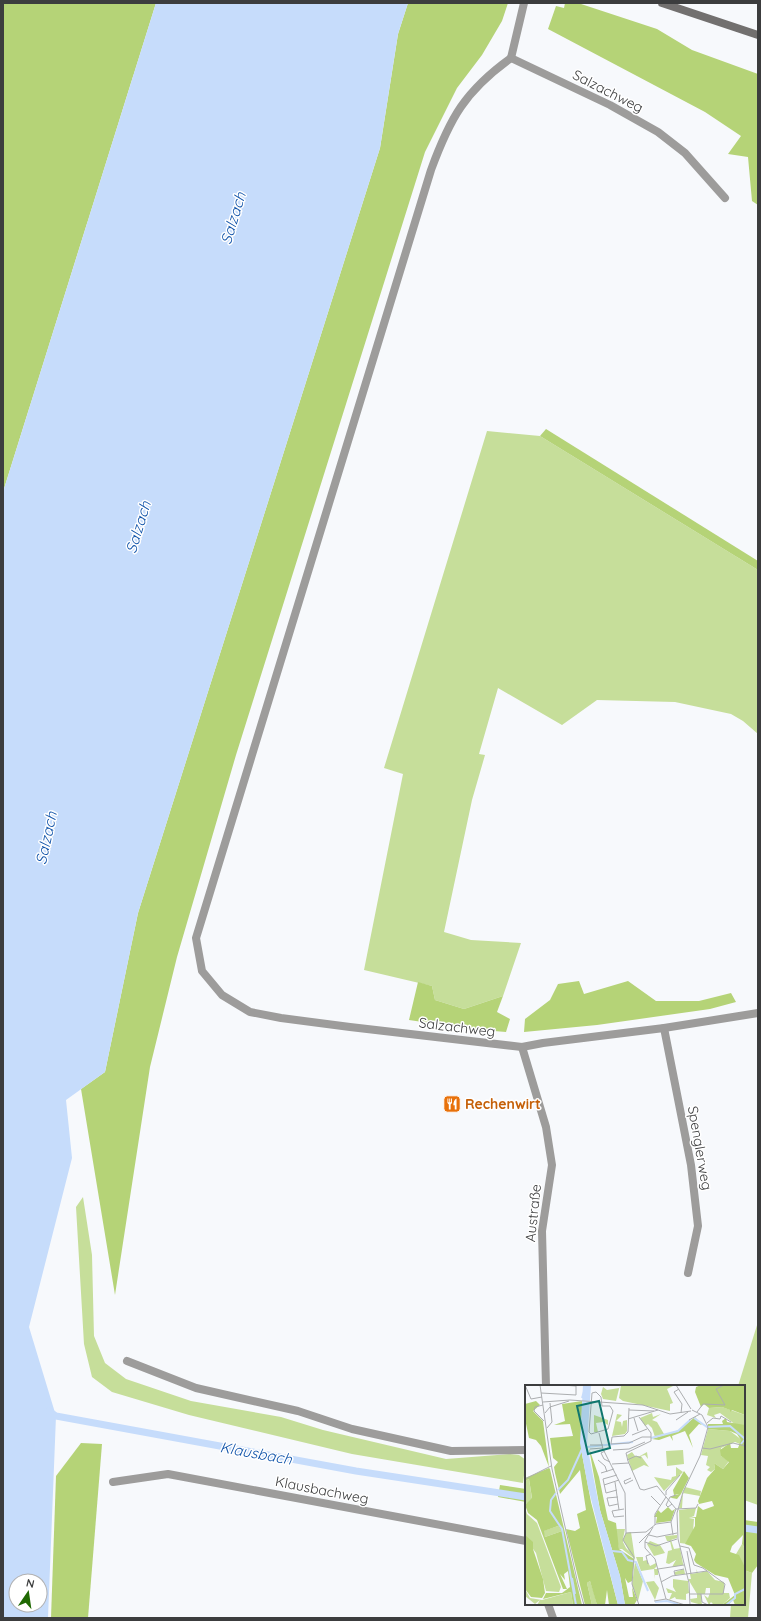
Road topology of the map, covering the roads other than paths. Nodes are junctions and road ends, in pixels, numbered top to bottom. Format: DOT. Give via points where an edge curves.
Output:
graph roads {
  1 [pos="524,3"];
  2 [pos="662,3"];
  3 [pos="758,35"];
  4 [pos="511,58"];
  5 [pos="725,198"];
  6 [pos="758,1013"];
  7 [pos="664,1028"];
  8 [pos="522,1047"];
  9 [pos="688,1273"];
  10 [pos="127,1361"];
  11 [pos="546,1385"];
  12 [pos="525,1450"];
  13 [pos="113,1482"];
  14 [pos="525,1541"];
  15 [pos="548,1605"];
  16 [pos="553,1618"];
  1 -- 4 [label="street"];
  2 -- 3 [label="main road"];
  4 -- 5 [label="street, Salzachweg" via="610,105 658,132 685,153"];
  4 -- 8 [label="street, Salzachweg" via="476,87 466,100 450,124 431,170 196,938 202,972 222,995 250,1012 350,1027"];
  6 -- 7 [label="street, Salzachweg"];
  7 -- 8 [label="street, Salzachweg" via="543,1042"];
  7 -- 9 [label="street, Spenglerweg" via="691,1165 698,1226"];
  8 -- 11 [label="street, Austraße" via="546,1127 552,1164 542,1231"];
  10 -- 12 [label="street" via="196,1388 298,1411 352,1429 406,1442 451,1452"];
  13 -- 14 [label="street, Klausbachweg" via="168,1474"];
  15 -- 16 [label="street"];
}
